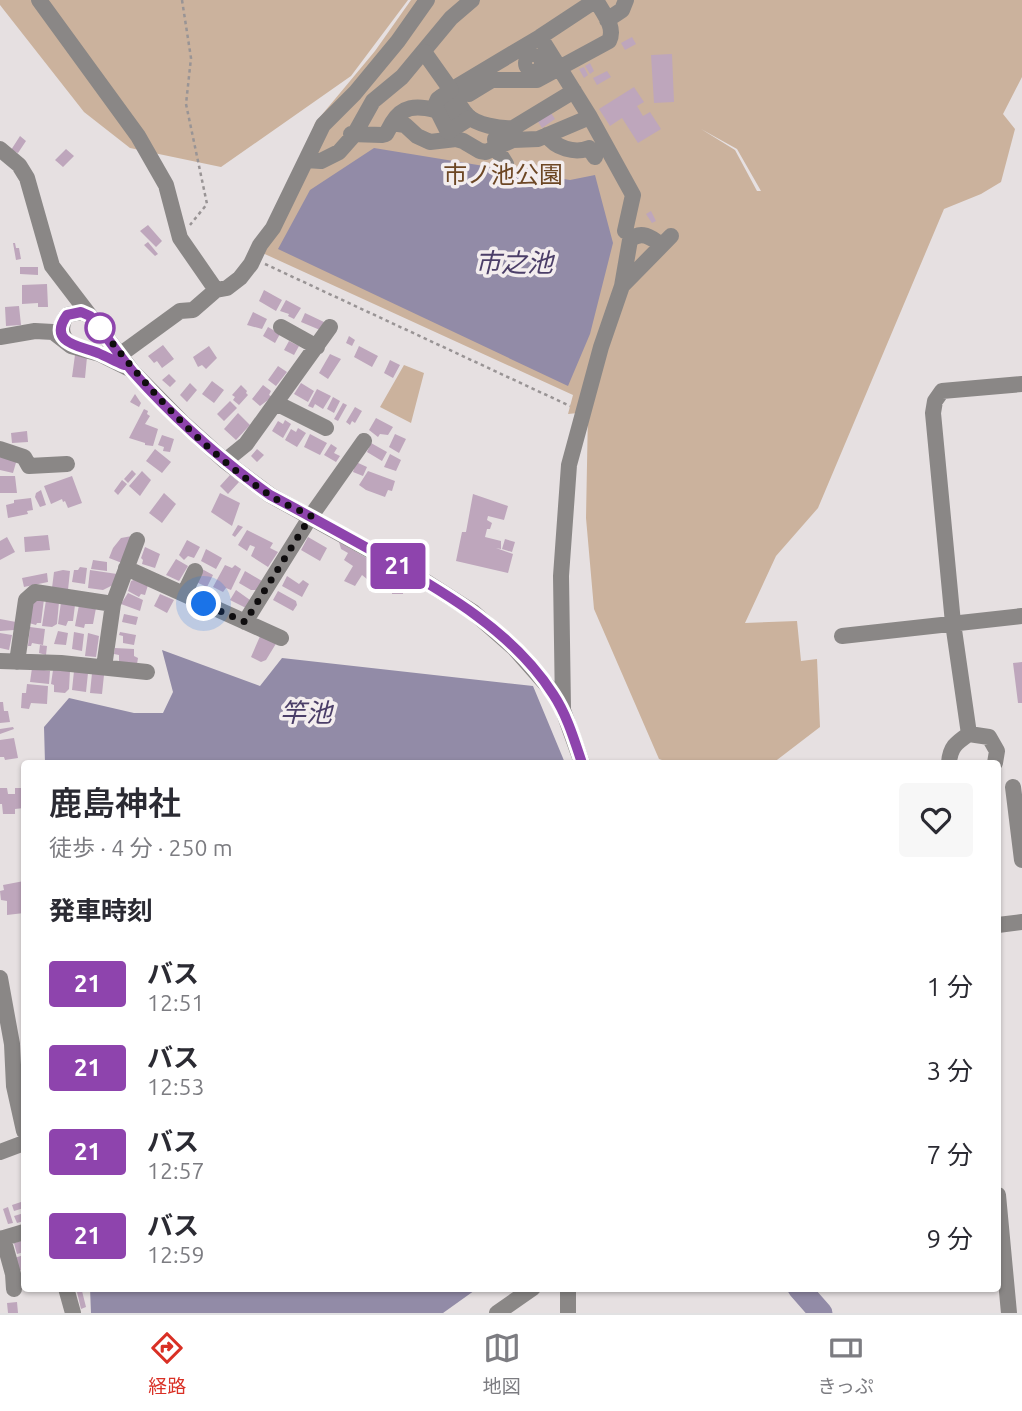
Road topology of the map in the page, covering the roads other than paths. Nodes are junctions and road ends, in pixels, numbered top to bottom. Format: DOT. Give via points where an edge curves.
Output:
graph roads {
  1 [pos="38,0"];
  2 [pos="427,0"];
  3 [pos="472,0"];
  4 [pos="596,0"];
  5 [pos="626,0"];
  6 [pos="607,20"];
  7 [pos="540,37"];
  8 [pos="424,52"];
  9 [pos="502,59"];
  10 [pos="532,66"];
  11 [pos="560,68"];
  12 [pos="503,80"];
  13 [pos="574,91"];
  14 [pos="442,99"];
  15 [pos="497,127"];
  16 [pos="457,128"];
  17 [pos="387,129"];
  18 [pos="349,131"];
  19 [pos="547,135"];
  20 [pos="594,138"];
  21 [pos="0,149"];
  22 [pos="496,149"];
  23 [pos="306,160"];
  24 [pos="506,164"];
  25 [pos="625,232"];
  26 [pos="622,286"];
  27 [pos="216,290"];
  28 [pos="90,316"];
  29 [pos="281,327"];
  30 [pos="330,327"];
  31 [pos="0,337"];
  32 [pos="75,347"];
  33 [pos="317,347"];
  34 [pos="121,354"];
  35 [pos="133,372"];
  36 [pos="1022,384"];
  37 [pos="276,403"];
  38 [pos="326,429"];
  39 [pos="364,441"];
  40 [pos="0,449"];
  41 [pos="225,461"];
  42 [pos="67,464"];
  43 [pos="311,516"];
  44 [pos="137,540"];
  45 [pos="126,568"];
  46 [pos="195,570"];
  47 [pos="184,594"];
  48 [pos="113,604"];
  49 [pos="1022,616"];
  50 [pos="245,622"];
  51 [pos="953,623"];
  52 [pos="842,635"];
  53 [pos="281,638"];
  54 [pos="0,661"];
  55 [pos="17,662"];
  56 [pos="104,667"];
  57 [pos="146,672"];
  58 [pos="564,710"];
  59 [pos="969,734"];
  60 [pos="581,760"];
  61 [pos="949,760"];
  62 [pos="996,760"];
  63 [pos="1013,787"];
  64 [pos="1022,860"];
  65 [pos="1022,922"];
  66 [pos="1001,925"];
  67 [pos="0,978"];
  68 [pos="19,1087"];
  69 [pos="21,1105"];
  70 [pos="21,1144"];
  71 [pos="0,1152"];
  72 [pos="21,1233"];
  73 [pos="2,1239"];
  74 [pos="1022,1268"];
  75 [pos="1001,1269"];
  76 [pos="14,1289"];
  77 [pos="67,1292"];
  78 [pos="527,1292"];
  79 [pos="568,1292"];
  80 [pos="73,1313"];
  81 [pos="497,1313"];
  82 [pos="568,1313"];
  83 [pos="1009,1313"];
  1 -- 27 [label="street" via="138,136 166,186 180,237"];
  2 -- 23 [label="street" via="355,93 323,125"];
  3 -- 8 [label="street"];
  4 -- 6 [label="street"];
  4 -- 7 [label="street"];
  5 -- 6 [label="street" via="622,10"];
  6 -- 11 [label="street" via="612,34 609,41"];
  7 -- 9 [label="street"];
  7 -- 10 [label="street"];
  7 -- 11 [label="street"];
  8 -- 14 [label="street, bridge"];
  8 -- 18 [label="street"];
  9 -- 10 [label="street"];
  9 -- 12 [label="street"];
  9 -- 14 [label="street"];
  10 -- 11 [label="street" via="537,80"];
  10 -- 12 [label="street"];
  11 -- 13 [label="street"];
  12 -- 14 [label="street"];
  13 -- 15 [label="street" via="513,128"];
  13 -- 20 [label="street"];
  14 -- 16 [label="street"];
  14 -- 16 [label="street, bridge"];
  14 -- 17 [label="street" via="399,113"];
  15 -- 16 [label="street"];
  15 -- 22 [label="street"];
  16 -- 17 [label="street" via="430,142 405,125"];
  16 -- 22 [label="street" via="463,141 480,151"];
  17 -- 18 [label="street"];
  18 -- 23 [label="street" via="339,152 321,161"];
  19 -- 20 [label="street"];
  19 -- 20 [label="street" via="555,145 582,150 589,148"];
  19 -- 22 [label="street" via="513,140"];
  20 -- 25 [label="street" via="633,195"];
  21 -- 28 [label="street" via="27,178 52,266"];
  22 -- 24 [label="street"];
  23 -- 27 [label="street" via="273,228 240,278"];
  26 -- 26 [label="street" via="666,241 642,234 630,240"];
  26 -- 58 [label="street" via="569,465 561,576"];
  27 -- 34 [label="street" via="193,310 180,311"];
  28 -- 32 [label="street" via="75,312 63,321 64,339"];
  28 -- 34 [label="street"];
  29 -- 33 [label="street"];
  30 -- 33 [label="street"];
  31 -- 32 [label="street" via="53,332"];
  32 -- 35 [label="street"];
  33 -- 37 [label="street"];
  34 -- 35 [label="street"];
  35 -- 41 [label="street"];
  36 -- 51 [label="street" via="942,391 934,401"];
  37 -- 38 [label="street"];
  37 -- 41 [label="street" via="246,444"];
  39 -- 43 [label="street"];
  40 -- 42 [label="street" via="24,457 29,466"];
  41 -- 43 [label="street" via="270,495"];
  43 -- 50 [label="street"];
  43 -- 58 [label="street" via="473,612 514,648"];
  44 -- 45 [label="street"];
  45 -- 47 [label="street"];
  45 -- 48 [label="street"];
  46 -- 47 [label="street"];
  47 -- 50 [label="street"];
  48 -- 55 [label="street" via="35,592 26,600"];
  48 -- 56 [label="street"];
  49 -- 51 [label="street"];
  50 -- 53 [label="street"];
  51 -- 52 [label="street"];
  51 -- 59 [label="street"];
  54 -- 55 [label="street"];
  55 -- 56 [label="street"];
  56 -- 57 [label="street"];
  58 -- 60 [label="street"];
  59 -- 61 [label="street" via="956,743"];
  59 -- 62 [label="street" via="989,737 997,751"];
  63 -- 64 [label="street"];
  65 -- 66 [label="street"];
  67 -- 68 [label="street"];
  68 -- 69 [label="street"];
  70 -- 71 [label="street"];
  72 -- 73 [label="street"];
  73 -- 76 [label="street"];
  74 -- 75 [label="street"];
  75 -- 83 [label="street"];
  77 -- 80 [label="street"];
  78 -- 81 [label="street"];
  79 -- 82 [label="street"];
}
